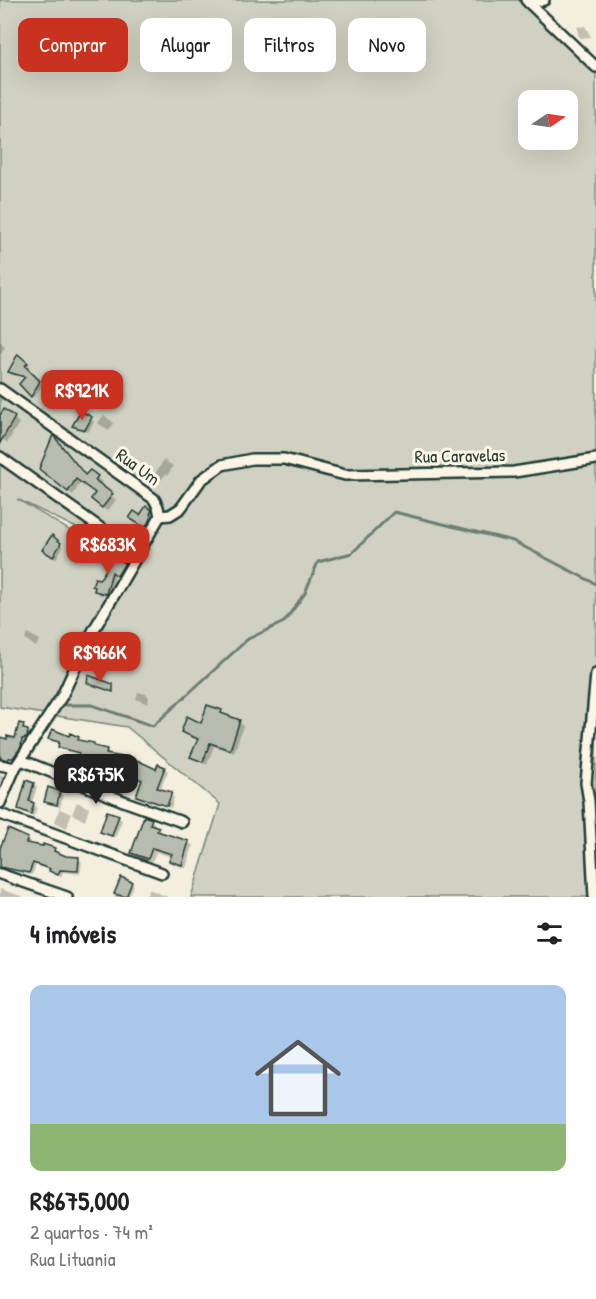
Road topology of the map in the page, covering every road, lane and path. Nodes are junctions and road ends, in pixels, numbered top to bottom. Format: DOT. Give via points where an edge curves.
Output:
graph roads {
  1 [pos="544,0"];
  2 [pos="528,1"];
  3 [pos="596,67"];
  4 [pos="0,389"];
  5 [pos="0,457"];
  6 [pos="596,459"];
  7 [pos="159,516"];
  8 [pos="137,554"];
  9 [pos="596,674"];
  10 [pos="18,764"];
  11 [pos="0,765"];
  12 [pos="593,798"];
  13 [pos="0,803"];
  14 [pos="0,814"];
  15 [pos="182,822"];
  16 [pos="162,873"];
  17 [pos="0,874"];
  18 [pos="595,880"];
  19 [pos="67,897"];
  20 [pos="594,897"];
  1 -- 2 [label="street"];
  2 -- 3 [label="street"];
  4 -- 7 [label="street, Rua Um" via="154,499"];
  5 -- 8 [label="street"];
  6 -- 7 [label="street, Rua Caravelas" via="514,472 345,475 284,459 233,461 201,480 176,512"];
  7 -- 8 [label="street"];
  8 -- 10 [label="street" via="88,640 62,696"];
  9 -- 12 [label="street" via="587,771"];
  10 -- 11 [label="street"];
  10 -- 13 [label="street"];
  10 -- 15 [label="street"];
  12 -- 18 [label="street"];
  14 -- 16 [label="street"];
  17 -- 19 [label="street"];
  18 -- 20 [label="street"];
}
